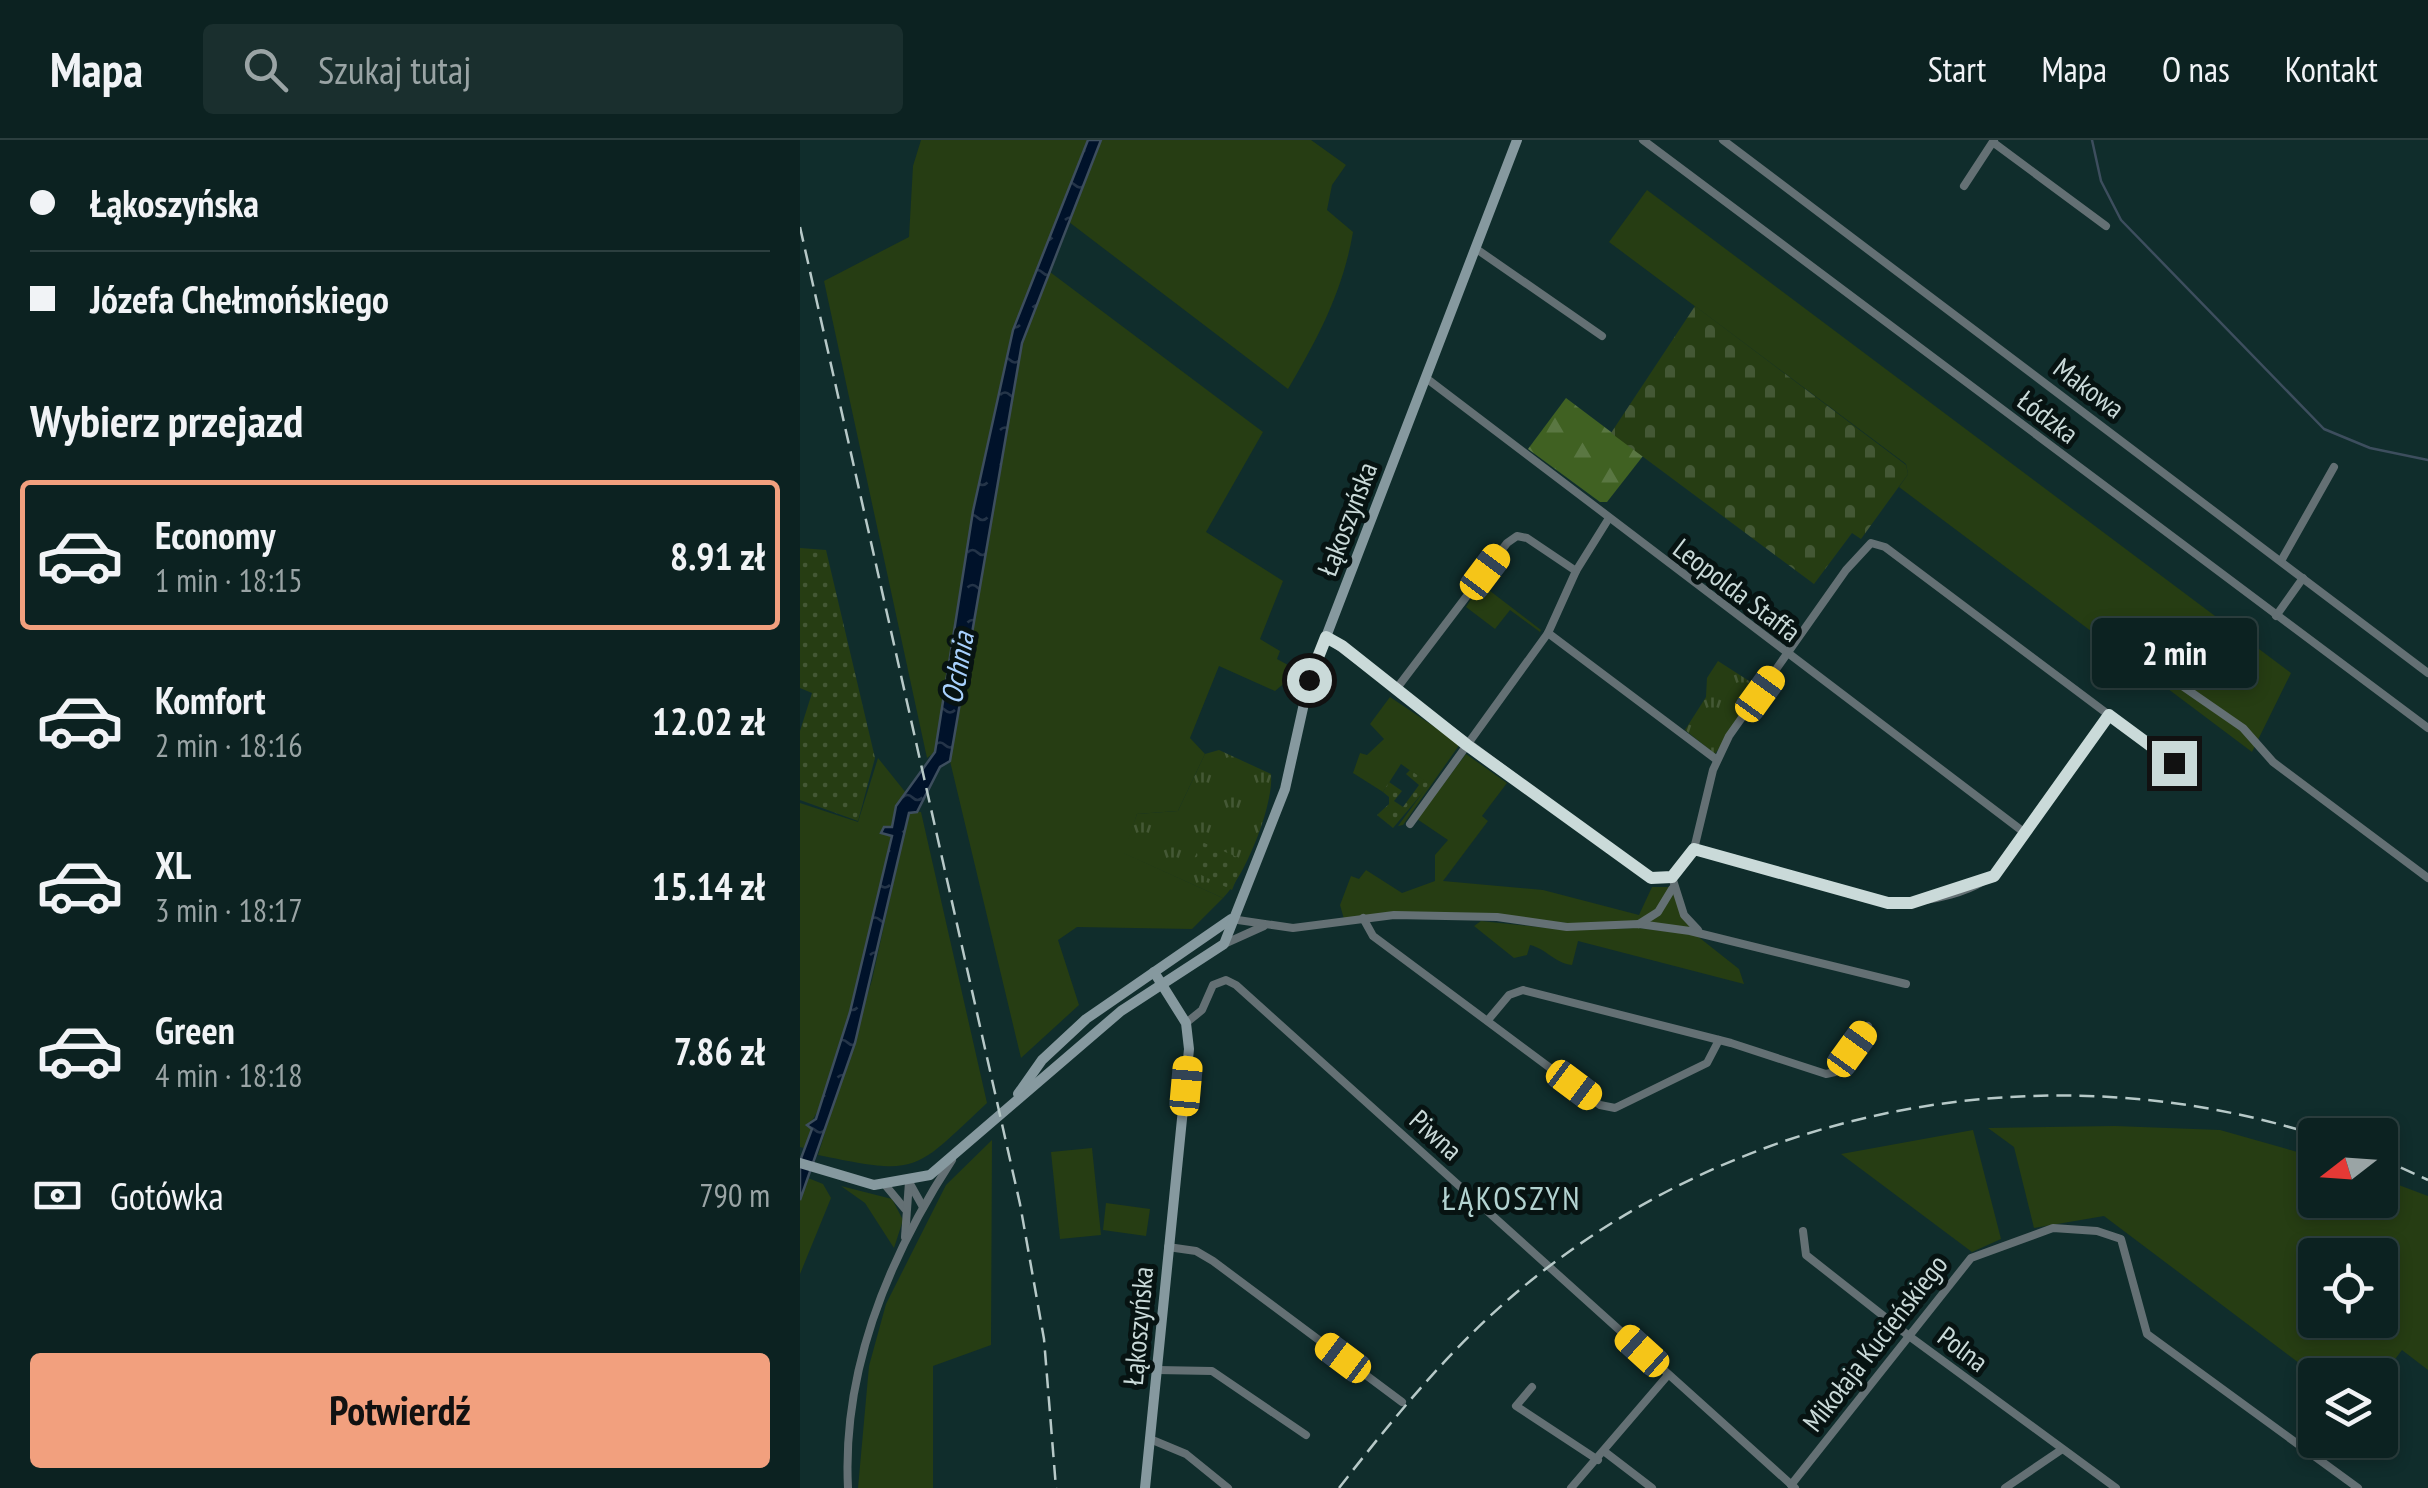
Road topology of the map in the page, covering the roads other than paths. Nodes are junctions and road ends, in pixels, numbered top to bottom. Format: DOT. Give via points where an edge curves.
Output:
graph roads {
  1 [pos="1517,140"];
  2 [pos="1643,140"];
  3 [pos="1722,140"];
  4 [pos="1994,142"];
  5 [pos="1964,186"];
  6 [pos="2106,226"];
  7 [pos="1475,248"];
  8 [pos="1602,336"];
  9 [pos="1426,378"];
  10 [pos="2334,467"];
  11 [pos="1609,518"];
  12 [pos="2281,560"];
  13 [pos="1576,571"];
  14 [pos="2304,578"];
  15 [pos="2276,616"];
  16 [pos="2104,632"];
  17 [pos="1548,633"];
  18 [pos="1326,637"];
  19 [pos="1788,656"];
  20 [pos="2428,673"];
  21 [pos="1397,688"];
  22 [pos="2109,715"];
  23 [pos="2428,728"];
  24 [pos="1467,745"];
  25 [pos="1717,760"];
  26 [pos="2174,763"];
  27 [pos="1410,824"];
  28 [pos="2025,833"];
  29 [pos="1694,849"];
  30 [pos="2428,878"];
  31 [pos="1672,882"];
  32 [pos="1232,918"];
  33 [pos="1363,918"];
  34 [pos="1639,924"];
  35 [pos="1264,926"];
  36 [pos="1250,932"];
  37 [pos="1704,935"];
  38 [pos="1224,944"];
  39 [pos="1154,972"];
  40 [pos="1162,983"];
  41 [pos="1906,984"];
  42 [pos="1488,1020"];
  43 [pos="1186,1023"];
  44 [pos="1868,1026"];
  45 [pos="1719,1040"];
  46 [pos="1018,1096"];
  47 [pos="952,1160"];
  48 [pos="800,1163"];
  49 [pos="909,1182"];
  50 [pos="886,1186"];
  51 [pos="924,1207"];
  52 [pos="908,1215"];
  53 [pos="1803,1231"];
  54 [pos="1168,1247"];
  55 [pos="899,1254"];
  56 [pos="1908,1336"];
  57 [pos="1157,1370"];
  58 [pos="1668,1375"];
  59 [pos="1532,1387"];
  60 [pos="1402,1402"];
  61 [pos="1306,1436"];
  62 [pos="1150,1439"];
  63 [pos="2061,1450"];
  64 [pos="1605,1452"];
  65 [pos="1598,1460"];
  66 [pos="1793,1486"];
  67 [pos="848,1488"];
  68 [pos="1145,1488"];
  69 [pos="1228,1488"];
  70 [pos="1571,1488"];
  71 [pos="1652,1488"];
  72 [pos="2005,1488"];
  73 [pos="2116,1488"];
  74 [pos="2358,1488"];
  1 -- 7 [label="street, Łąkoszyńska"];
  2 -- 15 [label="street, Łódzka"];
  3 -- 12 [label="street, Makowa"];
  4 -- 5 [label="street"];
  4 -- 6 [label="street"];
  7 -- 8 [label="street"];
  7 -- 9 [label="street, Łąkoszyńska"];
  9 -- 11 [label="street, Leopolda Staffa"];
  9 -- 18 [label="street, Łąkoszyńska"];
  10 -- 12 [label="street"];
  11 -- 13 [label="street"];
  11 -- 19 [label="street, Leopolda Staffa"];
  12 -- 14 [label="street, Makowa"];
  13 -- 17 [label="street"];
  13 -- 21 [label="street" via="1527,538 1507,542"];
  14 -- 15 [label="street"];
  14 -- 20 [label="street, Makowa"];
  15 -- 23 [label="street, Łódzka"];
  16 -- 30 [label="street" via="2253,738 2273,762"];
  17 -- 24 [label="street"];
  17 -- 25 [label="street"];
  18 -- 21 [label="street"];
  18 -- 32 [label="street, Łąkoszyńska" via="1309,681 1286,789"];
  19 -- 22 [label="street" via="1871,543"];
  19 -- 25 [label="street"];
  19 -- 28 [label="street, Leopolda Staffa"];
  21 -- 24 [label="street"];
  22 -- 26 [label="street"];
  22 -- 28 [label="street"];
  24 -- 27 [label="street"];
  24 -- 31 [label="street" via="1651,878"];
  25 -- 29 [label="street"];
  28 -- 29 [label="street" via="1989,879 1911,903 1888,903"];
  29 -- 31 [label="street"];
  31 -- 34 [label="street" via="1658,912"];
  31 -- 37 [label="street" via="1684,915"];
  32 -- 35 [label="street"];
  32 -- 36 [label="street"];
  32 -- 38 [label="street, Łąkoszyńska"];
  32 -- 39 [label="street"];
  33 -- 34 [label="street"];
  33 -- 35 [label="street" via="1309,928"];
  33 -- 42 [label="street" via="1372,936"];
  34 -- 37 [label="street"];
  35 -- 36 [label="street"];
  36 -- 38 [label="street"];
  37 -- 41 [label="street"];
  38 -- 40 [label="street"];
  39 -- 40 [label="street"];
  39 -- 46 [label="street" via="1086,1019 1042,1060"];
  40 -- 43 [label="street"];
  40 -- 46 [label="street"];
  42 -- 45 [label="street" via="1523,990"];
  42 -- 45 [label="street" via="1600,1105 1616,1108 1707,1063"];
  43 -- 54 [label="street, Łąkoszyńska" via="1189,1049"];
  43 -- 58 [label="street, Piwna" via="1202,1010 1213,984 1236,985"];
  44 -- 45 [label="street" via="1836,1072 1826,1074"];
  46 -- 47 [label="street"];
  47 -- 49 [label="street"];
  47 -- 51 [label="street"];
  48 -- 50 [label="street"];
  49 -- 50 [label="street"];
  49 -- 51 [label="street"];
  49 -- 52 [label="street"];
  50 -- 52 [label="street"];
  51 -- 55 [label="street"];
  52 -- 55 [label="street"];
  53 -- 56 [label="street, Polna" via="1806,1255"];
  54 -- 57 [label="street, Łąkoszyńska"];
  54 -- 60 [label="street" via="1212,1260"];
  55 -- 67 [label="street" via="864,1348"];
  56 -- 63 [label="street, Polna"];
  56 -- 66 [label="street, Mikołaja Kucieńskiego"];
  56 -- 74 [label="street, Mikołaja Kucieńskiego" via="1971,1258 2054,1228 2121,1239 2148,1334"];
  57 -- 61 [label="street" via="1212,1371"];
  57 -- 62 [label="street, Łąkoszyńska"];
  58 -- 64 [label="street"];
  58 -- 66 [label="street, Piwna"];
  59 -- 65 [label="street" via="1516,1406"];
  62 -- 68 [label="street, Łąkoszyńska"];
  62 -- 69 [label="street" via="1186,1454"];
  63 -- 72 [label="street"];
  63 -- 73 [label="street, Polna"];
  64 -- 65 [label="street"];
  64 -- 71 [label="street"];
  65 -- 70 [label="street"];
}
